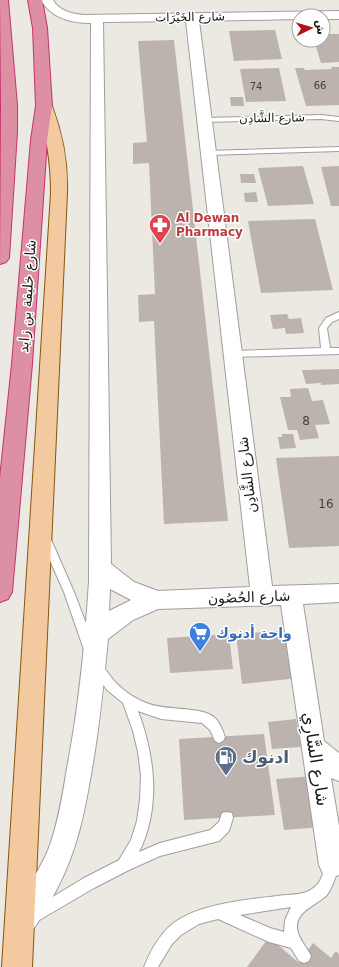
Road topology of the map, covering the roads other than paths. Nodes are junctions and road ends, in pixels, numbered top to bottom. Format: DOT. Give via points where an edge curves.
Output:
graph roads {
  1 [pos="1,0"];
  2 [pos="35,0"];
  3 [pos="47,0"];
  4 [pos="339,15"];
  5 [pos="192,17"];
  6 [pos="97,19"];
  7 [pos="3,84"];
  8 [pos="44,106"];
  9 [pos="339,119"];
  10 [pos="204,120"];
  11 [pos="339,149"];
  12 [pos="208,153"];
  13 [pos="0,258"];
  14 [pos="339,315"];
  15 [pos="339,351"];
  16 [pos="326,352"];
  17 [pos="233,354"];
  18 [pos="41,529"];
  19 [pos="100,568"];
  20 [pos="0,592"];
  21 [pos="339,593"];
  22 [pos="291,595"];
  23 [pos="262,596"];
  24 [pos="158,600"];
  25 [pos="97,634"];
  26 [pos="95,664"];
  27 [pos="128,701"];
  28 [pos="219,737"];
  29 [pos="313,747"];
  30 [pos="339,769"];
  31 [pos="227,818"];
  32 [pos="333,835"];
  33 [pos="124,865"];
  34 [pos="308,899"];
  35 [pos="218,912"];
  36 [pos="19,927"];
  37 [pos="293,942"];
  38 [pos="304,956"];
  39 [pos="17,967"];
  40 [pos="151,967"];
  1 -- 7 [label="highway, شارع خليفة بن زايد"];
  2 -- 8 [label="highway, شارع خليفة بن زايد" via="40,28"];
  3 -- 6 [label="street, شارع الخَيْرَات" via="53,8 63,14"];
  4 -- 5 [label="street, شارع الخَيْرَات"];
  5 -- 6 [label="street, شارع الخَيْرَات"];
  5 -- 10 [label="street, شارع الشَّادِن"];
  6 -- 19 [label="street"];
  7 -- 13 [label="highway, شارع خليفة بن زايد" via="9,132"];
  8 -- 18 [label="main road" via="56,141 60,174"];
  8 -- 20 [label="highway, شارع خليفة بن زايد"];
  9 -- 10 [label="lane, شارع الشَّادِن" via="322,117"];
  10 -- 12 [label="street, شارع الشَّادِن"];
  11 -- 12 [label="lane"];
  12 -- 17 [label="street, شارع الشَّادِن"];
  14 -- 16 [label="lane" via="329,320 323,328"];
  15 -- 16 [label="lane"];
  16 -- 17 [label="lane"];
  17 -- 23 [label="street, شارع الشَّادِن"];
  18 -- 26 [label="lane" via="69,592"];
  18 -- 36 [label="main road"];
  19 -- 24 [label="street, شارع الحُصُون" via="125,588"];
  19 -- 25 [label="street"];
  21 -- 22 [label="street, شارع الحُصُون"];
  22 -- 23 [label="street, شارع الحُصُون"];
  22 -- 29 [label="street, شارع السَّارِي"];
  23 -- 24 [label="street, شارع الحُصُون"];
  24 -- 25 [label="street, شارع الحُصُون" via="125,612"];
  25 -- 26 [label="street"];
  26 -- 27 [label="lane" via="103,678"];
  26 -- 36 [label="street" via="70,820 54,866"];
  27 -- 28 [label="lane" via="157,713 205,718 216,728"];
  27 -- 33 [label="lane" via="142,741 146,799 141,833"];
  29 -- 30 [label="street"];
  29 -- 32 [label="street, شارع السَّارِي"];
  31 -- 33 [label="lane" via="224,826 214,836 160,850"];
  32 -- 34 [label="lane, شارع السَّارِي" via="330,879"];
  33 -- 36 [label="lane" via="89,882"];
  34 -- 35 [label="lane" via="263,903"];
  34 -- 37 [label="lane, شارع السَّارِي" via="294,913 290,932"];
  35 -- 37 [label="lane" via="269,935"];
  35 -- 40 [label="lane" via="192,919 179,927 166,939"];
  36 -- 39 [label="main road"];
  37 -- 38 [label="lane"];
}
